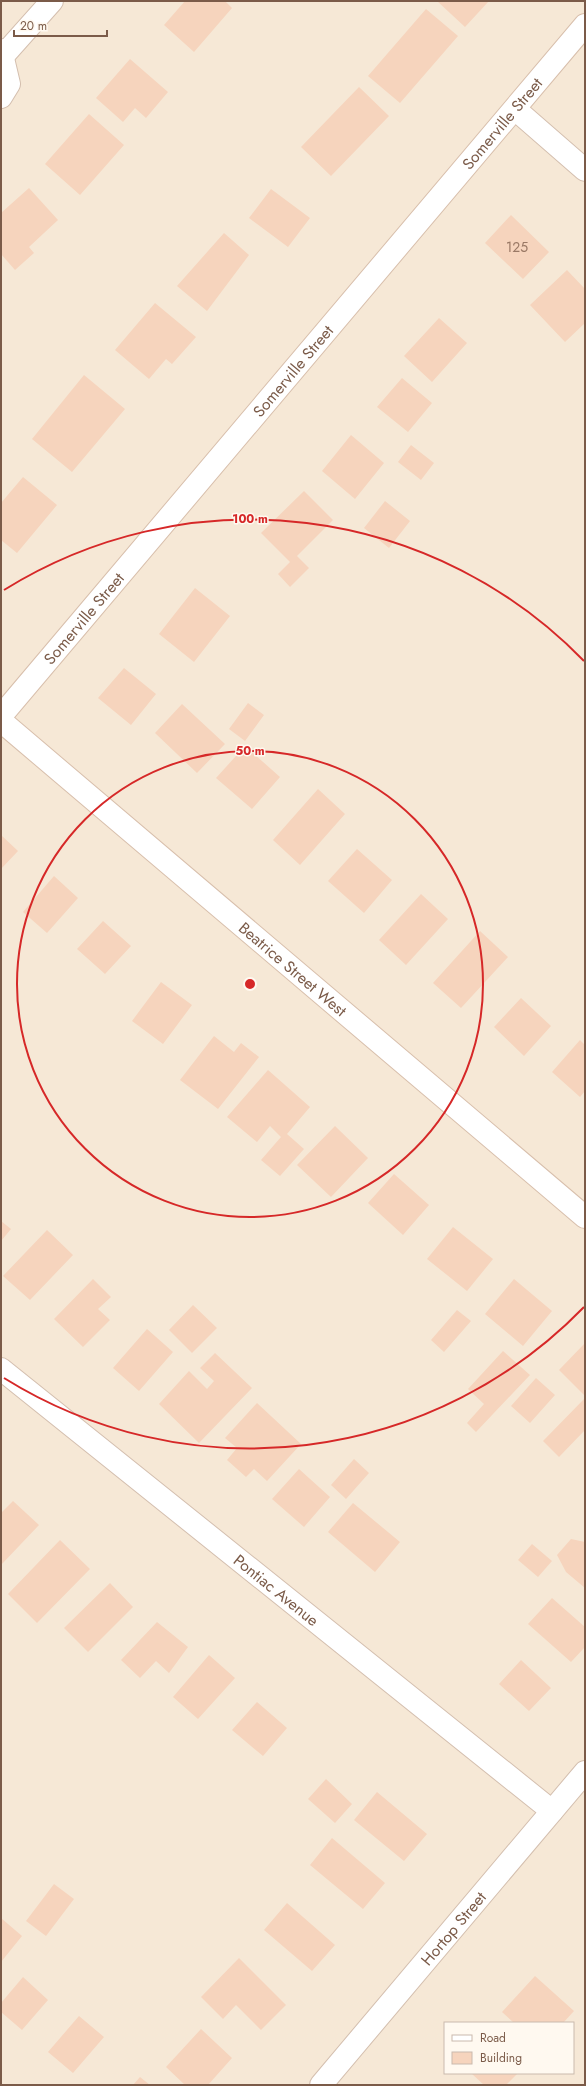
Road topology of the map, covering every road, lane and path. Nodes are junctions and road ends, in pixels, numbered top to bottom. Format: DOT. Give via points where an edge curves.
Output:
graph roads {
  1 [pos="52,1"];
  2 [pos="585,25"];
  3 [pos="2,53"];
  4 [pos="1,97"];
  5 [pos="515,109"];
  6 [pos="585,170"];
  7 [pos="1,716"];
  8 [pos="1,721"];
  9 [pos="585,1217"];
  10 [pos="1,1369"];
  11 [pos="585,1772"];
  12 [pos="552,1811"];
  13 [pos="321,2085"];
  1 -- 3 [label="street"];
  2 -- 5 [label="street, Somerville Street"];
  3 -- 4 [label="street" via="9,84"];
  5 -- 6 [label="street"];
  5 -- 7 [label="street, Somerville Street"];
  8 -- 9 [label="street, Beatrice Street West"];
  10 -- 12 [label="street, Pontiac Avenue"];
  11 -- 12 [label="street, Hortop Street"];
  12 -- 13 [label="street, Hortop Street"];
}
